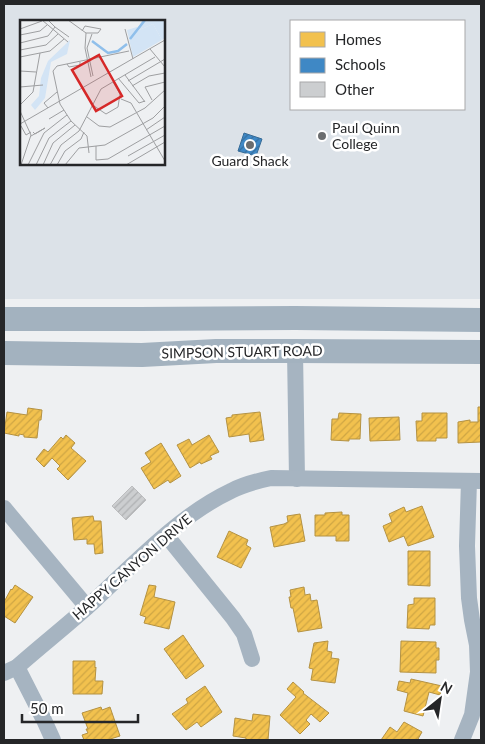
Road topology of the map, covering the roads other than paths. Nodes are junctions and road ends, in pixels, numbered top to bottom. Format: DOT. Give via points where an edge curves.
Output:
graph roads {
  1 [pos="295,318"];
  2 [pos="4,319"];
  3 [pos="481,320"];
  4 [pos="295,350"];
  5 [pos="481,352"];
  6 [pos="4,353"];
  7 [pos="297,479"];
  8 [pos="475,481"];
  9 [pos="4,508"];
  10 [pos="166,535"];
  11 [pos="87,607"];
  12 [pos="252,659"];
  13 [pos="10,670"];
  14 [pos="53,740"];
  15 [pos="462,740"];
  1 -- 2 [label="main road"];
  1 -- 3 [label="main road"];
  1 -- 4 [label="main road"];
  4 -- 5 [label="main road, SIMPSON STUART ROAD"];
  4 -- 6 [label="main road, SIMPSON STUART ROAD" via="142,355"];
  4 -- 7 [label="street"];
  7 -- 8 [label="street, HAPPY CANYON DRIVE"];
  7 -- 10 [label="street, HAPPY CANYON DRIVE" via="271,478 231,490 193,513"];
  8 -- 15 [label="street" via="467,546 469,598 478,672 472,715"];
  9 -- 11 [label="street"];
  10 -- 11 [label="street, HAPPY CANYON DRIVE"];
  10 -- 12 [label="street" via="233,618 244,634"];
  11 -- 13 [label="street, HAPPY CANYON DRIVE"];
  13 -- 14 [label="street" via="44,720"];
}
